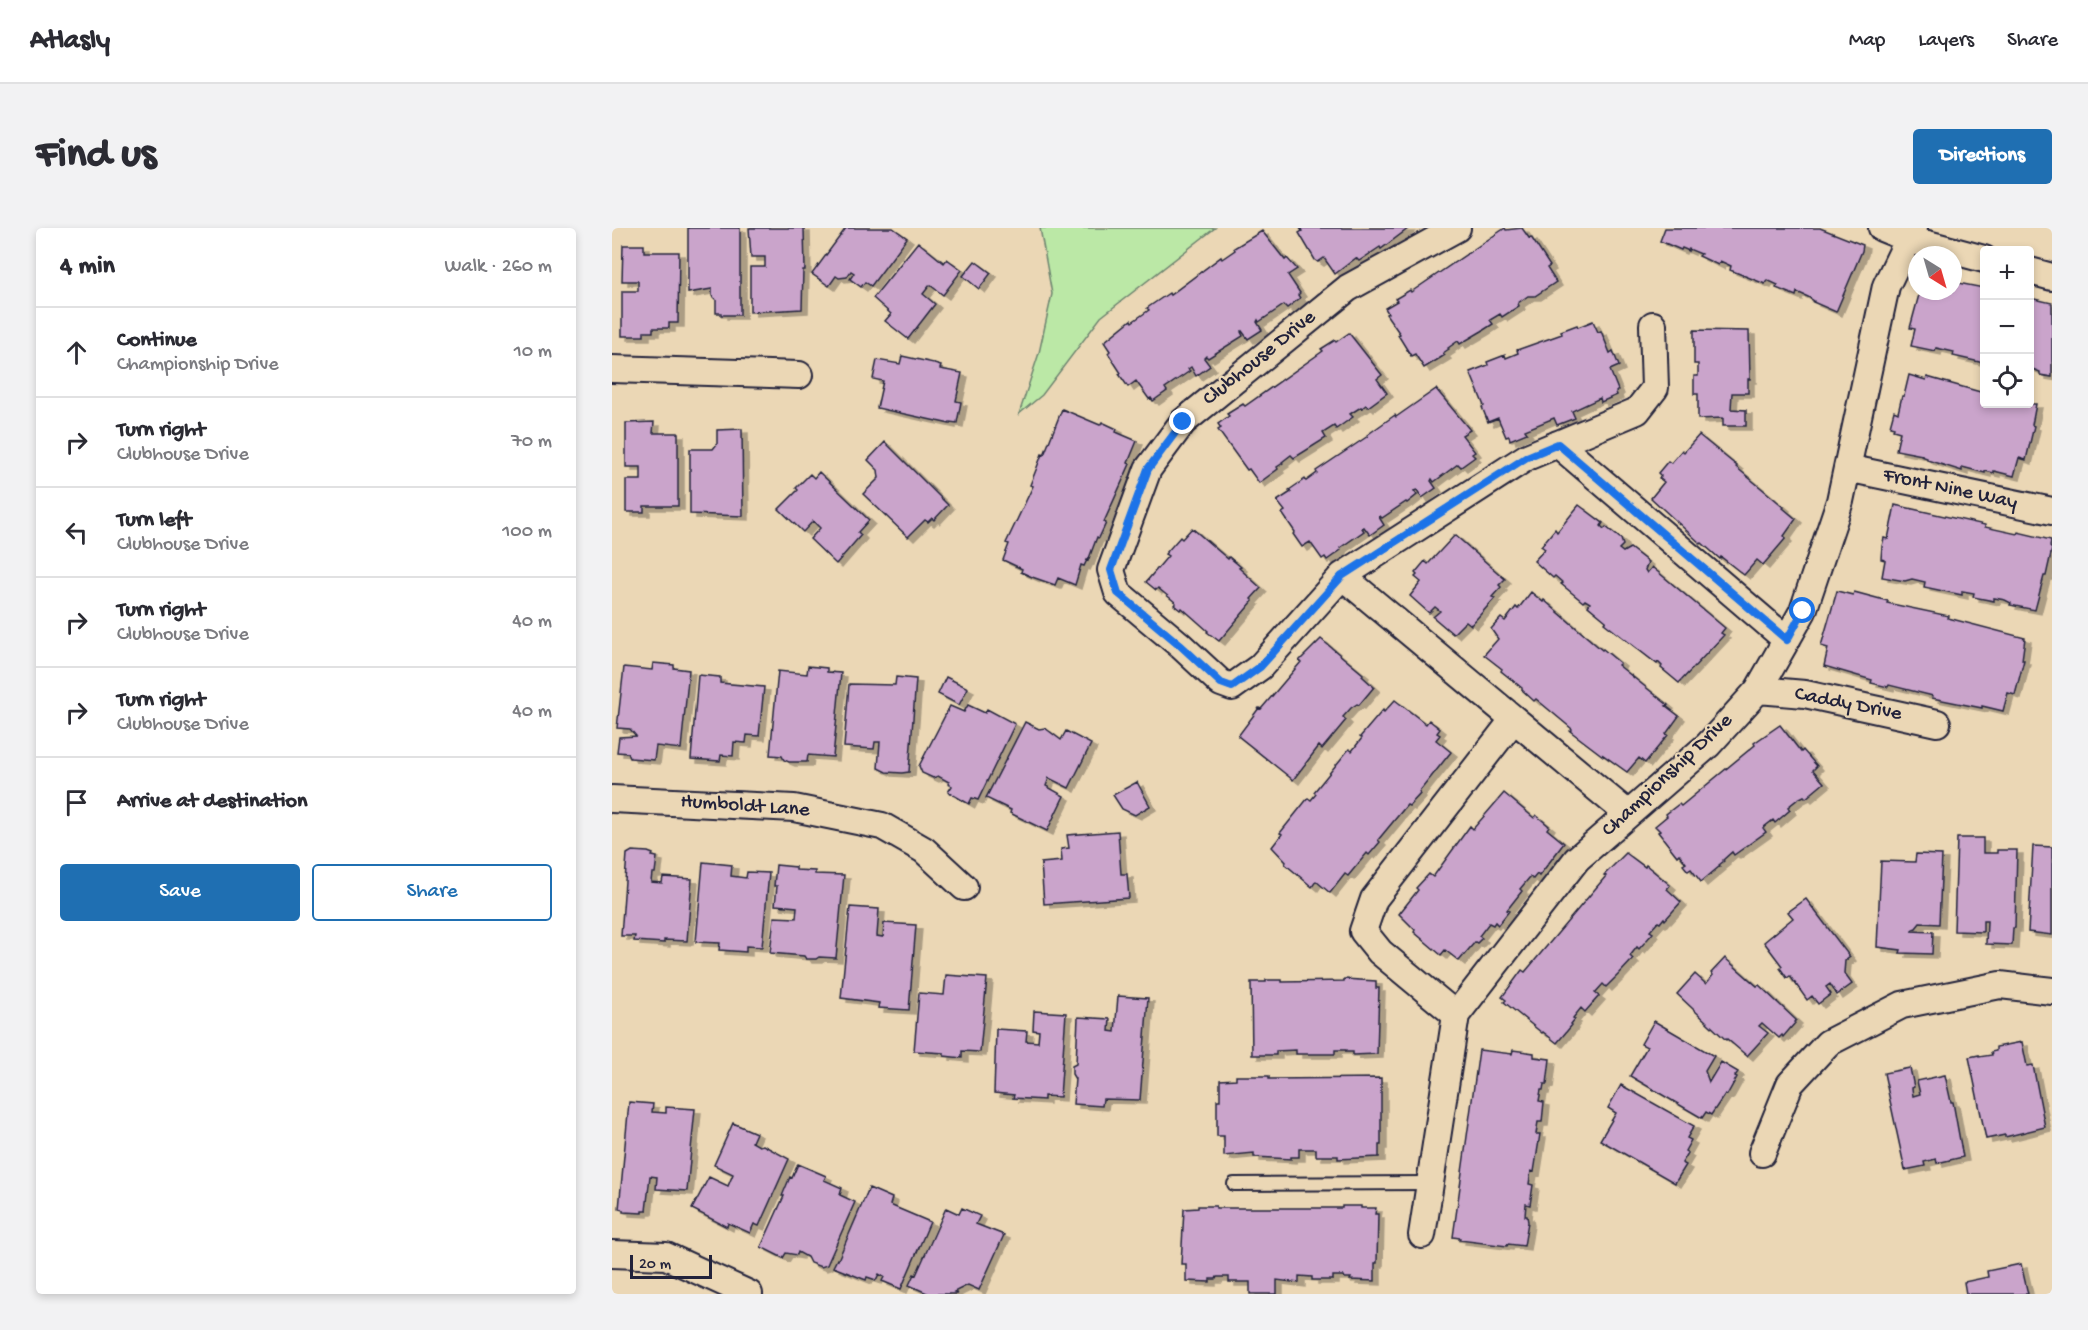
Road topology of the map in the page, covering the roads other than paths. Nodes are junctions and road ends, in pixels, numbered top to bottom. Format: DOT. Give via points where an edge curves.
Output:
graph roads {
  1 [pos="1457,228"];
  2 [pos="1882,228"];
  3 [pos="1912,233"];
  4 [pos="1980,258"];
  5 [pos="2034,272"];
  6 [pos="2052,277"];
  7 [pos="1653,325"];
  8 [pos="612,369"];
  9 [pos="799,375"];
  10 [pos="1558,444"];
  11 [pos="1848,468"];
  12 [pos="2052,511"];
  13 [pos="1342,576"];
  14 [pos="1787,640"];
  15 [pos="1758,690"];
  16 [pos="1514,719"];
  17 [pos="1937,723"];
  18 [pos="612,799"];
  19 [pos="1628,814"];
  20 [pos="964,887"];
  21 [pos="2052,992"];
  22 [pos="1456,1015"];
  23 [pos="1762,1153"];
  24 [pos="1431,1183"];
  25 [pos="1234,1184"];
  26 [pos="1422,1235"];
  27 [pos="612,1254"];
  28 [pos="748,1294"];
  1 -- 13 [label="street, Clubhouse Drive" via="1348,288 1183,422 1148,469 1111,570 1118,593 1221,683 1232,687 1260,667"];
  2 -- 3 [label="street"];
  3 -- 4 [label="street"];
  3 -- 11 [label="street, Championship Drive" via="1886,286"];
  5 -- 6 [label="street"];
  7 -- 10 [label="street, Clubhouse Drive" via="1655,388 1637,411"];
  8 -- 9 [label="street"];
  10 -- 13 [label="street, Clubhouse Drive" via="1527,457"];
  10 -- 14 [label="street"];
  11 -- 12 [label="street, Front Nine Way"];
  11 -- 14 [label="street, Championship Drive" via="1803,611"];
  13 -- 16 [label="street"];
  14 -- 15 [label="street, Championship Drive"];
  15 -- 17 [label="street, Caddy Drive" via="1805,694"];
  15 -- 19 [label="street, Championship Drive" via="1708,745"];
  16 -- 19 [label="street"];
  16 -- 22 [label="street" via="1374,899 1363,931 1380,952"];
  18 -- 20 [label="street, Humboldt Lane" via="794,808 882,826 924,850"];
  19 -- 22 [label="street, Championship Drive" via="1578,859"];
  21 -- 23 [label="street" via="2000,985 1902,1005 1828,1043 1790,1084"];
  22 -- 24 [label="street, Championship Drive"];
  24 -- 25 [label="lane"];
  24 -- 26 [label="street, Championship Drive"];
  27 -- 28 [label="street" via="666,1256"];
}
